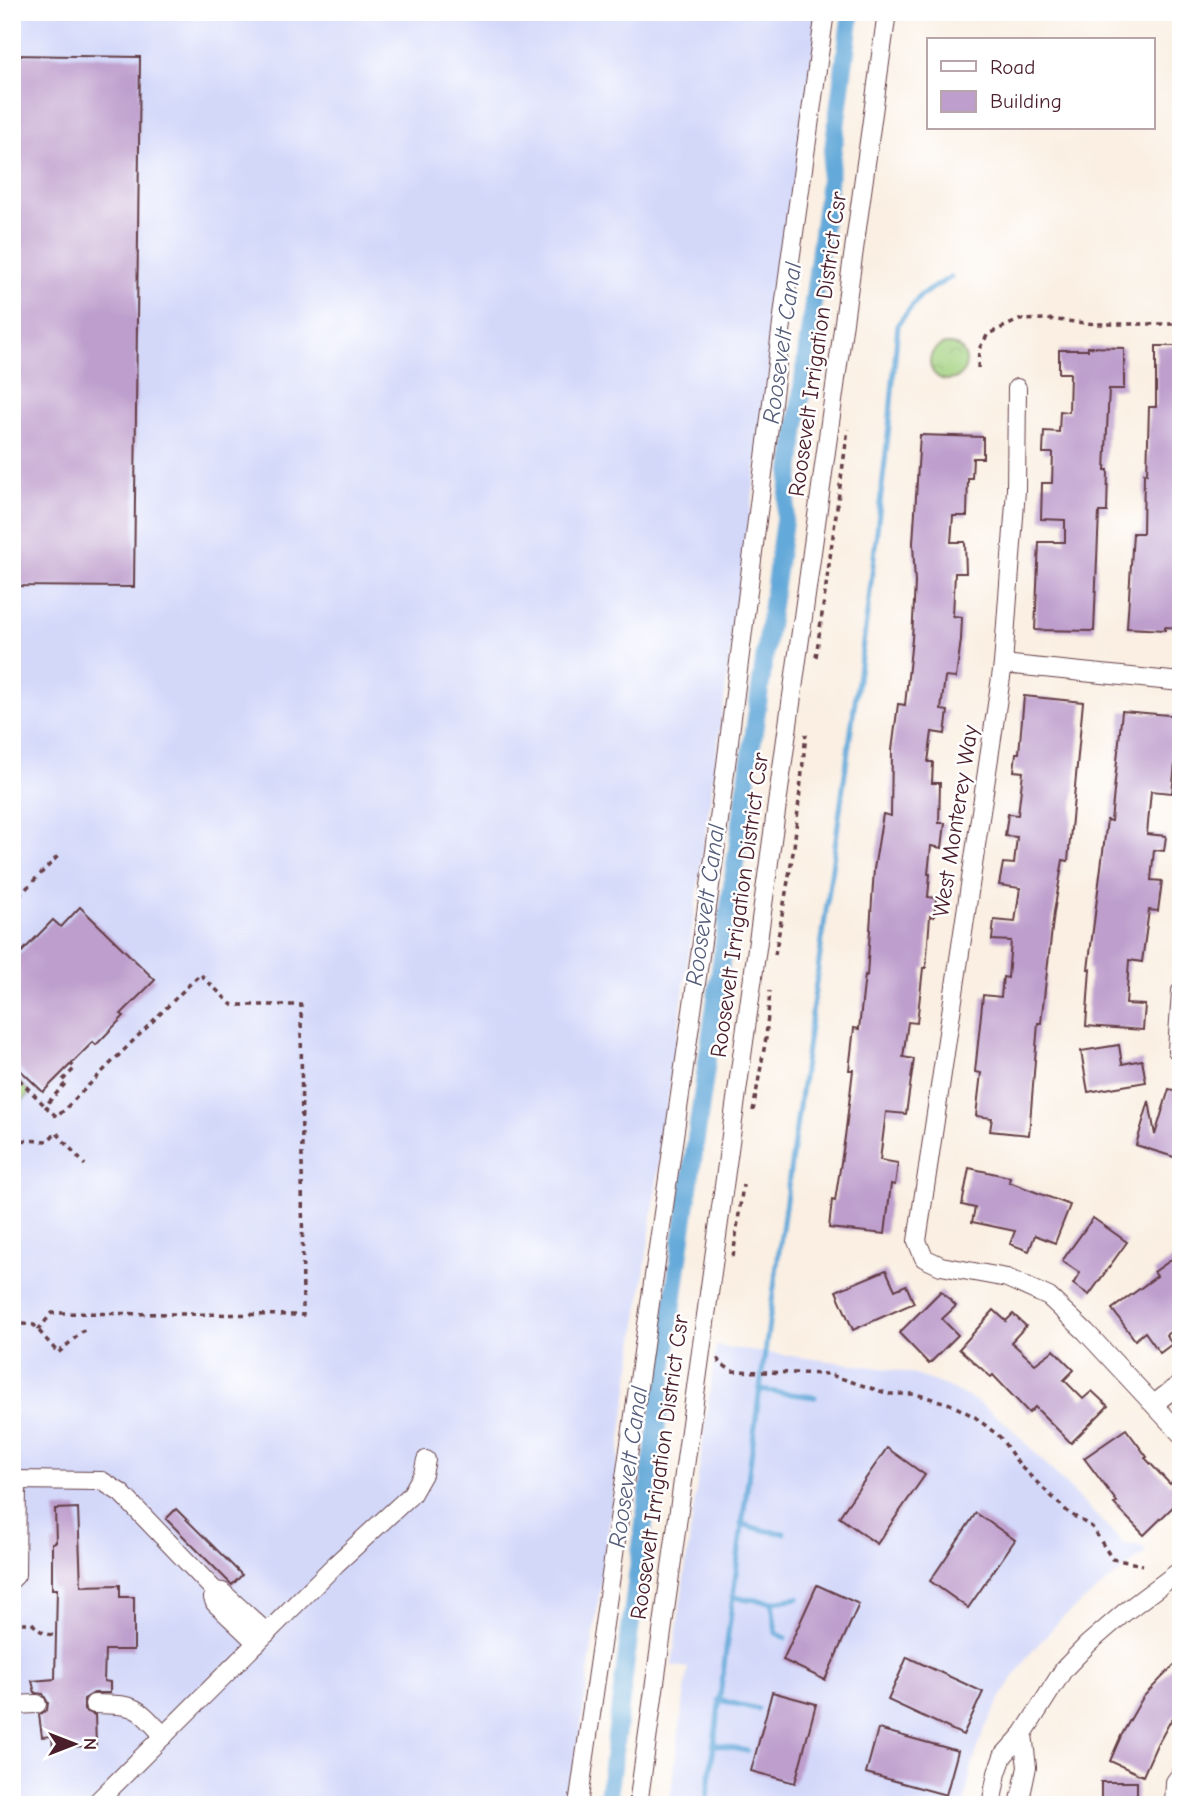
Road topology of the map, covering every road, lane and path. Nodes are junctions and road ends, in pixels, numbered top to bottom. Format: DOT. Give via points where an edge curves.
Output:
graph roads {
  1 [pos="825,12"];
  2 [pos="887,12"];
  3 [pos="1181,324"];
  4 [pos="978,368"];
  5 [pos="1017,388"];
  6 [pos="849,420"];
  7 [pos="816,660"];
  8 [pos="1003,664"];
  9 [pos="1181,682"];
  10 [pos="807,723"];
  11 [pos="58,856"];
  12 [pos="12,903"];
  13 [pos="773,965"];
  14 [pos="770,990"];
  15 [pos="1181,991"];
  16 [pos="1179,1051"];
  17 [pos="71,1064"];
  18 [pos="12,1072"];
  19 [pos="45,1106"];
  20 [pos="753,1115"];
  21 [pos="12,1140"];
  22 [pos="12,1159"];
  23 [pos="85,1165"];
  24 [pos="12,1173"];
  25 [pos="744,1180"];
  26 [pos="12,1230"];
  27 [pos="733,1259"];
  28 [pos="12,1323"];
  29 [pos="38,1330"];
  30 [pos="84,1330"];
  31 [pos="718,1351"];
  32 [pos="1181,1383"];
  33 [pos="1154,1404"];
  34 [pos="1181,1434"];
  35 [pos="426,1460"];
  36 [pos="15,1480"];
  37 [pos="1143,1565"];
  38 [pos="1181,1570"];
  39 [pos="12,1579"];
  40 [pos="12,1623"];
  41 [pos="56,1635"];
  42 [pos="262,1638"];
  43 [pos="37,1704"];
  44 [pos="94,1704"];
  45 [pos="12,1705"];
  46 [pos="1023,1734"];
  47 [pos="164,1736"];
  48 [pos="1181,1774"];
  49 [pos="94,1805"];
  50 [pos="578,1805"];
  51 [pos="638,1805"];
  52 [pos="991,1805"];
  53 [pos="1019,1805"];
  54 [pos="1174,1805"];
  1 -- 50 [label="street, Roosevelt Irrigation District Csr" via="715,851"];
  2 -- 51 [label="street, Roosevelt Irrigation District Csr"];
  3 -- 4 [label="path" via="1019,320 988,334 979,349"];
  5 -- 8 [label="street, West Monterey Way" via="1016,490"];
  6 -- 7 [label="path"];
  8 -- 9 [label="street"];
  8 -- 33 [label="street, West Monterey Way" via="916,1241 924,1258 941,1266 1007,1278 1048,1297"];
  10 -- 13 [label="path" via="794,847"];
  11 -- 12 [label="path"];
  14 -- 20 [label="path"];
  15 -- 16 [label="street"];
  17 -- 19 [label="path" via="75,1068 61,1082 65,1085"];
  18 -- 19 [label="path"];
  19 -- 29 [label="path" via="57,1117 200,974 232,1005 301,1005 303,1315 52,1313"];
  21 -- 23 [label="path" via="48,1141 56,1132"];
  22 -- 24 [label="path"];
  25 -- 27 [label="path"];
  26 -- 28 [label="path"];
  28 -- 29 [label="path" via="34,1325"];
  29 -- 30 [label="path" via="58,1353"];
  31 -- 37 [label="path" via="719,1362 732,1371 828,1374 889,1394 915,1394 950,1404 1000,1437 1020,1466 1069,1513 1091,1527 1112,1559"];
  32 -- 33 [label="street"];
  33 -- 34 [label="street"];
  35 -- 42 [label="street" via="411,1495"];
  36 -- 39 [label="street" via="16,1575"];
  36 -- 42 [label="street" via="102,1481 121,1493 215,1591 215,1603"];
  38 -- 46 [label="street" via="1088,1643 1063,1669"];
  40 -- 41 [label="path" via="32,1623 38,1630"];
  42 -- 47 [label="street"];
  43 -- 45 [label="street"];
  44 -- 47 [label="street" via="128,1705"];
  46 -- 52 [label="street" via="1003,1756"];
  46 -- 53 [label="street" via="1027,1767"];
  47 -- 49 [label="street"];
  48 -- 54 [label="street" via="1175,1782"];
}
